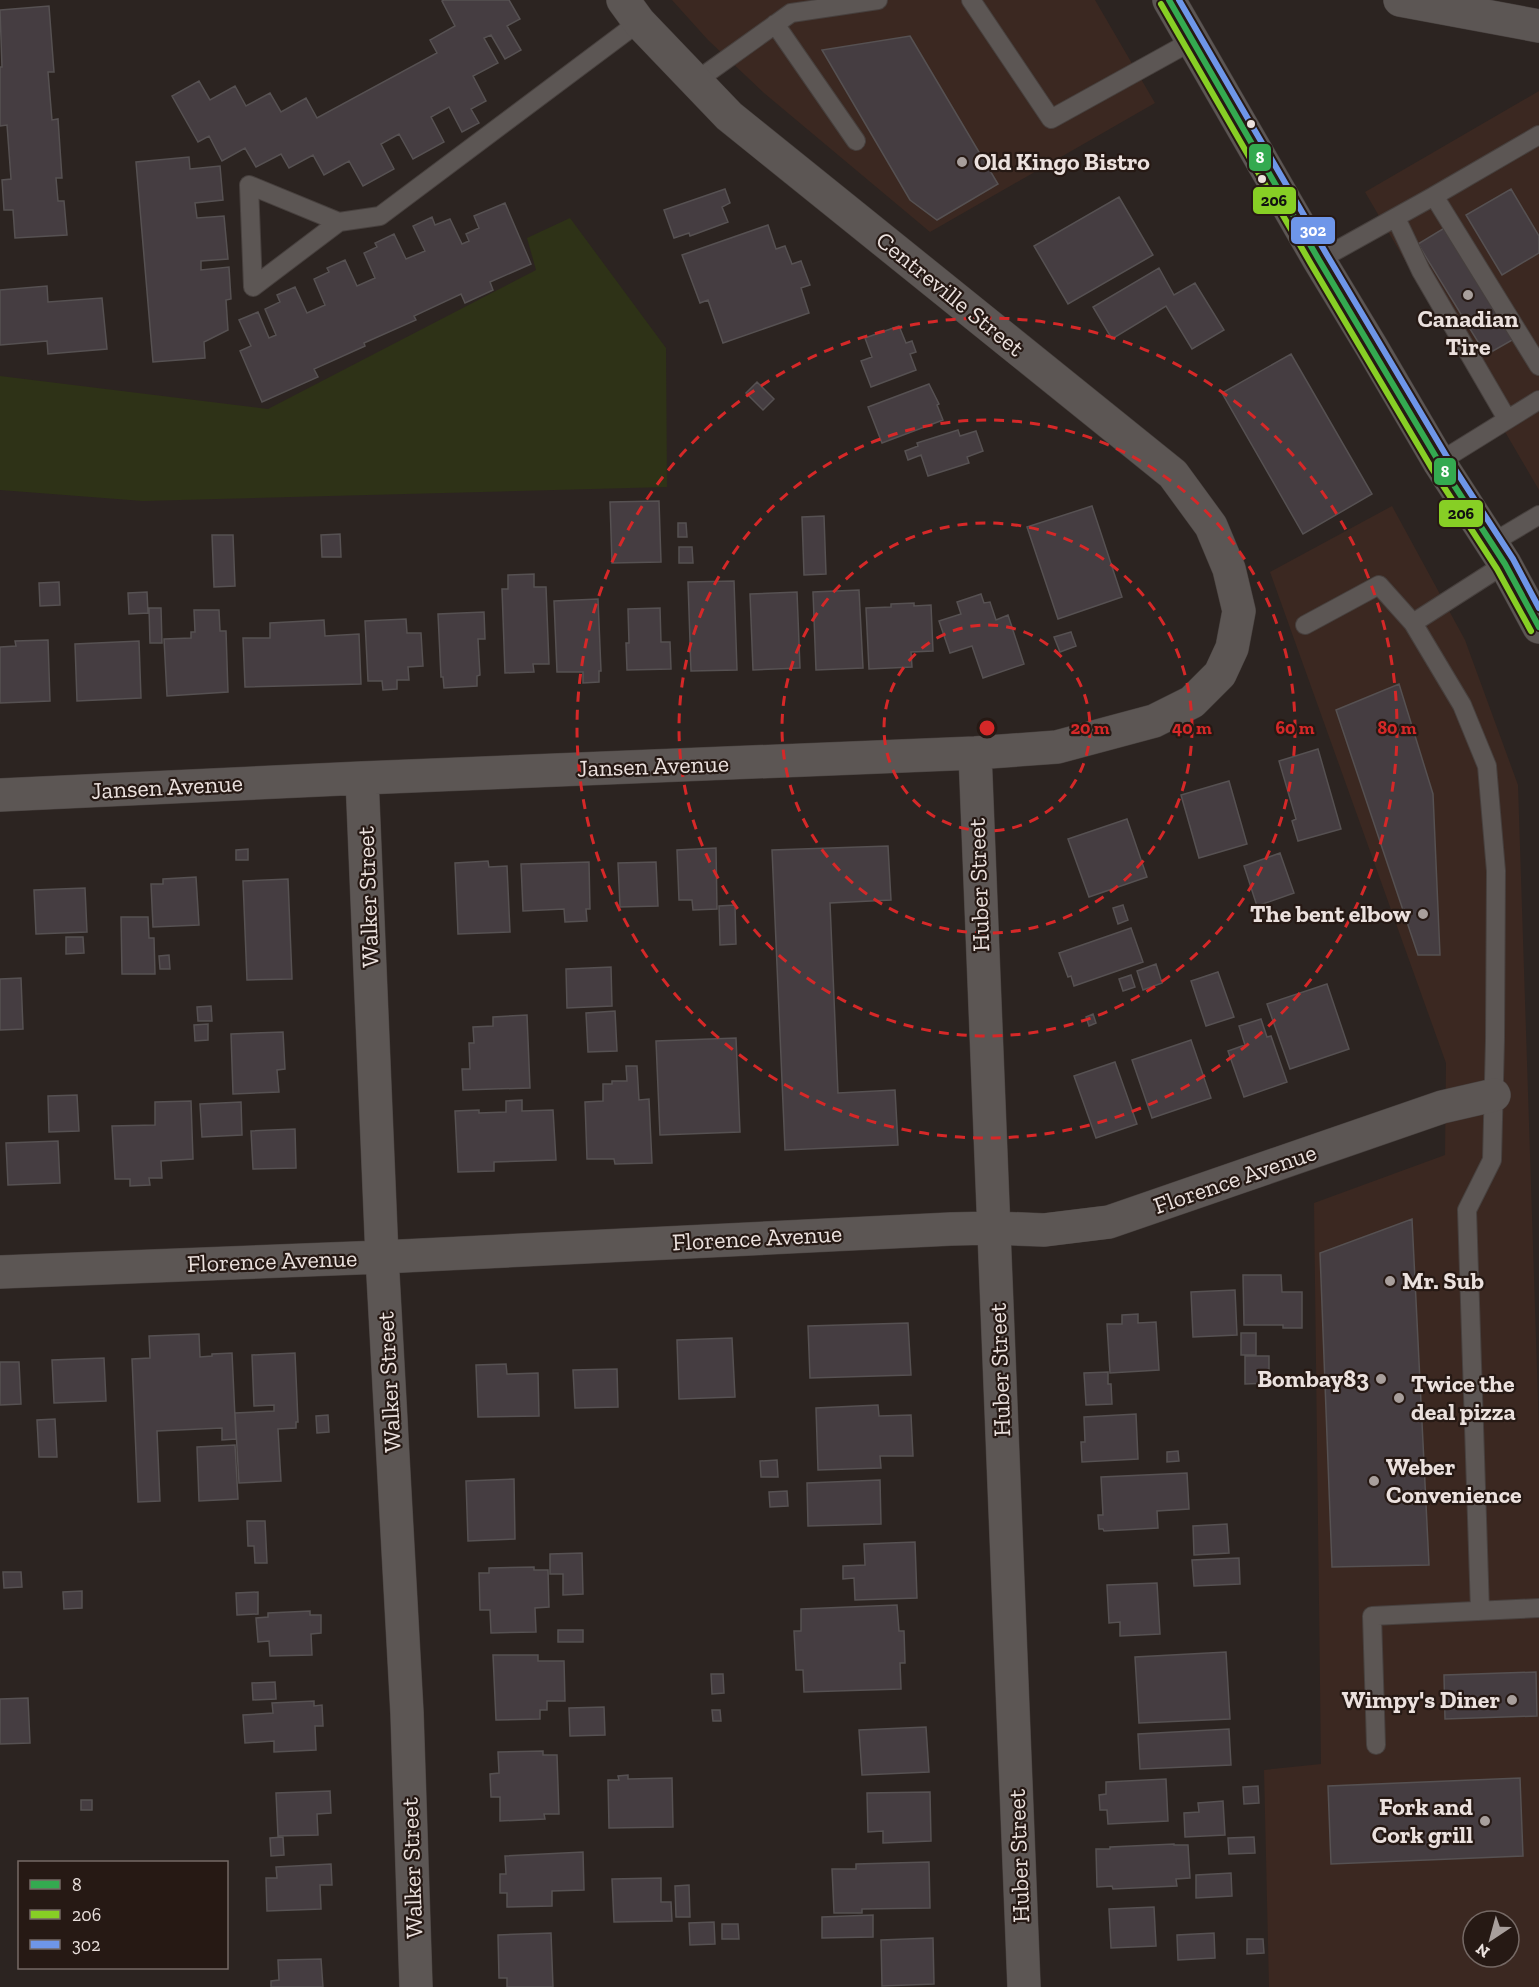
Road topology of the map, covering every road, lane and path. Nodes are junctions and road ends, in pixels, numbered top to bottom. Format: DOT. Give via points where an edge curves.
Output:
graph roads {
  1 [pos="878,0"];
  2 [pos="971,0"];
  3 [pos="1169,0"];
  4 [pos="1400,0"];
  5 [pos="631,11"];
  6 [pos="775,24"];
  7 [pos="1539,26"];
  8 [pos="1192,41"];
  9 [pos="696,81"];
  10 [pos="1539,135"];
  11 [pos="856,141"];
  12 [pos="1434,196"];
  13 [pos="1396,218"];
  14 [pos="339,222"];
  15 [pos="1319,260"];
  16 [pos="1539,366"];
  17 [pos="1539,400"];
  18 [pos="1507,419"];
  19 [pos="1438,462"];
  20 [pos="1539,515"];
  21 [pos="1498,554"];
  22 [pos="1239,611"];
  23 [pos="1413,623"];
  24 [pos="1305,625"];
  25 [pos="1539,627"];
  26 [pos="975,753"];
  27 [pos="362,778"];
  28 [pos="0,795"];
  29 [pos="1494,1095"];
  30 [pos="994,1228"];
  31 [pos="382,1257"];
  32 [pos="0,1272"];
  33 [pos="1539,1608"];
  34 [pos="1480,1611"];
  35 [pos="1376,1745"];
  36 [pos="416,1987"];
  37 [pos="1024,1987"];
  1 -- 6 [label="lane" via="791,13"];
  2 -- 8 [label="lane" via="1051,119"];
  3 -- 8 [label="street"];
  4 -- 7 [label="street"];
  5 -- 9 [label="street, Centreville Street"];
  5 -- 14 [label="lane" via="380,216"];
  6 -- 9 [label="lane"];
  6 -- 11 [label="lane"];
  8 -- 15 [label="street"];
  9 -- 22 [label="street, Centreville Street" via="729,116 1173,474 1211,526 1229,568"];
  10 -- 12 [label="lane"];
  12 -- 13 [label="lane"];
  12 -- 16 [label="lane" via="1504,317"];
  13 -- 15 [label="lane"];
  13 -- 18 [label="lane" via="1467,337"];
  14 -- 14 [label="lane" via="249,185 253,287 310,243"];
  15 -- 19 [label="street"];
  17 -- 18 [label="lane"];
  18 -- 19 [label="lane"];
  19 -- 21 [label="street"];
  20 -- 21 [label="lane"];
  21 -- 23 [label="lane"];
  21 -- 25 [label="street"];
  22 -- 26 [label="street, Jansen Avenue" via="1232,648 1220,674 1192,702 1154,721 1057,747"];
  23 -- 24 [label="lane" via="1379,585"];
  23 -- 29 [label="lane" via="1462,705 1487,766 1496,871"];
  26 -- 27 [label="street, Jansen Avenue"];
  26 -- 30 [label="street, Huber Street"];
  27 -- 28 [label="street, Jansen Avenue"];
  27 -- 31 [label="street, Walker Street"];
  29 -- 30 [label="street, Florence Avenue" via="1442,1107 1109,1222 1044,1230"];
  29 -- 34 [label="lane" via="1492,1160 1467,1210"];
  30 -- 31 [label="street, Florence Avenue"];
  30 -- 37 [label="street, Huber Street"];
  31 -- 32 [label="street, Florence Avenue"];
  31 -- 36 [label="street, Walker Street" via="407,1713"];
  33 -- 34 [label="lane"];
  34 -- 35 [label="lane" via="1372,1616"];
}
